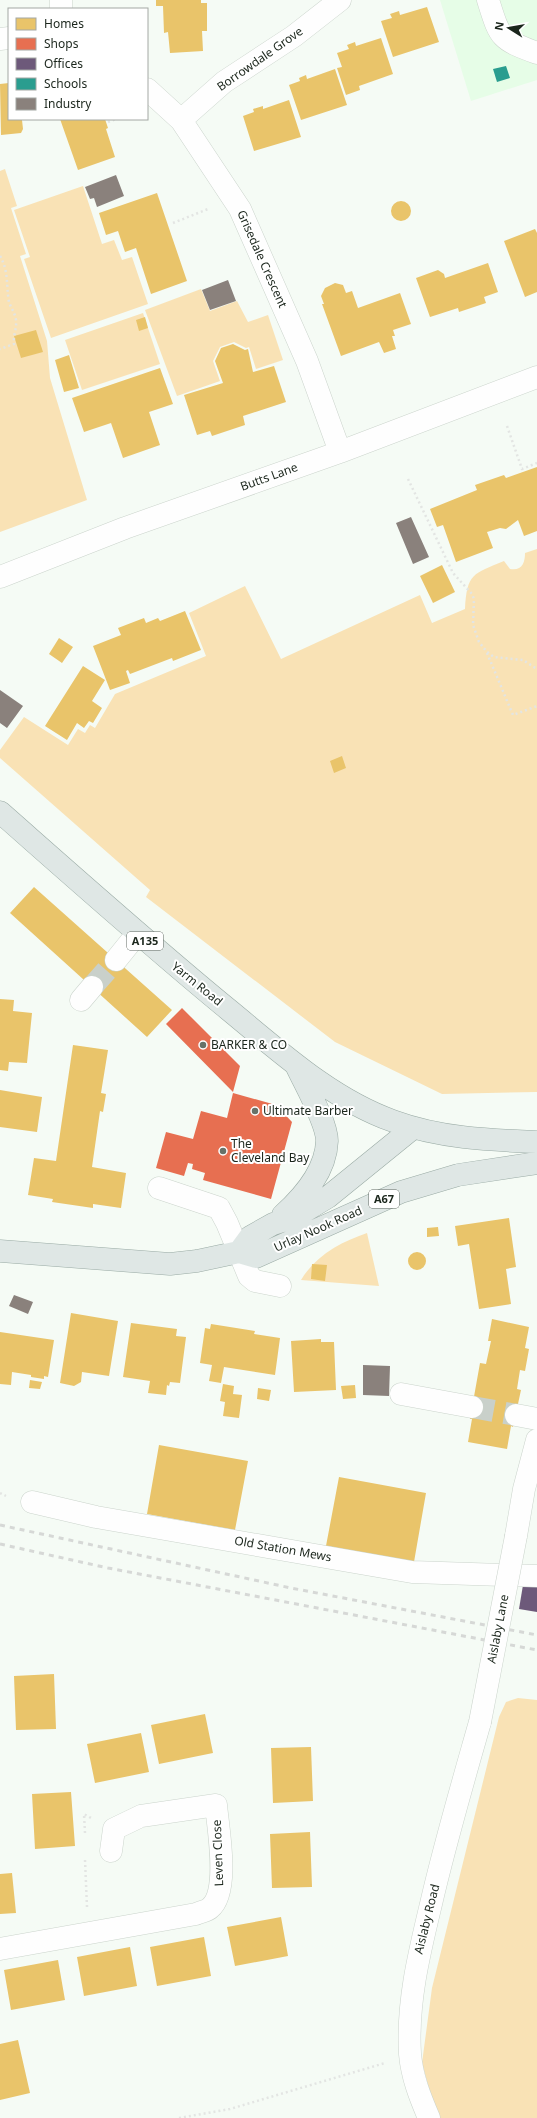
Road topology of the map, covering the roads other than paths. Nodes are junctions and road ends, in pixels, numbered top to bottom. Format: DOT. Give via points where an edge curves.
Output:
graph roads {
  1 [pos="340,0"];
  2 [pos="488,0"];
  3 [pos="537,53"];
  4 [pos="148,90"];
  5 [pos="181,120"];
  6 [pos="537,377"];
  7 [pos="340,452"];
  8 [pos="0,577"];
  9 [pos="0,812"];
  10 [pos="137,934"];
  11 [pos="116,960"];
  12 [pos="296,1064"];
  13 [pos="413,1128"];
  14 [pos="537,1142"];
  15 [pos="537,1163"];
  16 [pos="159,1188"];
  17 [pos="273,1224"];
  18 [pos="0,1251"];
  19 [pos="239,1252"];
  20 [pos="280,1286"];
  21 [pos="401,1394"];
  22 [pos="472,1407"];
  23 [pos="516,1415"];
  24 [pos="537,1419"];
  25 [pos="537,1440"];
  26 [pos="32,1502"];
  27 [pos="537,1576"];
  28 [pos="480,1722"];
  29 [pos="111,1851"];
  30 [pos="0,1948"];
  31 [pos="429,2118"];
  1 -- 5 [label="street, Borrowdale Grove" via="294,36 224,82"];
  2 -- 3 [label="street" via="498,32 505,39"];
  4 -- 5 [label="street, Grisedale Crescent"];
  5 -- 7 [label="street, Grisedale Crescent" via="240,209 307,362"];
  6 -- 7 [label="street, Butts Lane"];
  7 -- 8 [label="street, Butts Lane" via="125,528"];
  9 -- 10 [label="main road, Yarm Road / A135"];
  10 -- 11 [label="street"];
  10 -- 12 [label="main road, Yarm Road / A135"];
  12 -- 13 [label="main road, Yarm Road / A135" via="361,1107"];
  12 -- 17 [label="main road, Urlay Nook Road" via="322,1122 327,1140 319,1169 308,1190"];
  13 -- 14 [label="main road, Yarm Road" via="442,1135"];
  13 -- 17 [label="main road, Urlay Nook Road" via="328,1197 295,1216"];
  15 -- 19 [label="main road, Urlay Nook Road / A67" via="438,1180 380,1201 256,1257"];
  16 -- 19 [label="street" via="219,1208"];
  17 -- 19 [label="main road, Urlay Nook Road" via="250,1237"];
  18 -- 19 [label="main road, Urlay Nook Road / A67" via="170,1264"];
  19 -- 20 [label="street" via="249,1276 255,1281"];
  21 -- 22 [label="street"];
  23 -- 24 [label="street"];
  25 -- 28 [label="street, Aislaby Lane, bridge" via="524,1489"];
  26 -- 27 [label="street, Old Station Mews" via="96,1517 389,1567 431,1573"];
  28 -- 31 [label="street, Aislaby Road" via="439,1868 416,1966 410,2007 410,2055 417,2090"];
  29 -- 30 [label="street, Leven Close" via="114,1829 141,1816 216,1805 219,1896 210,1908 196,1914"];
}
